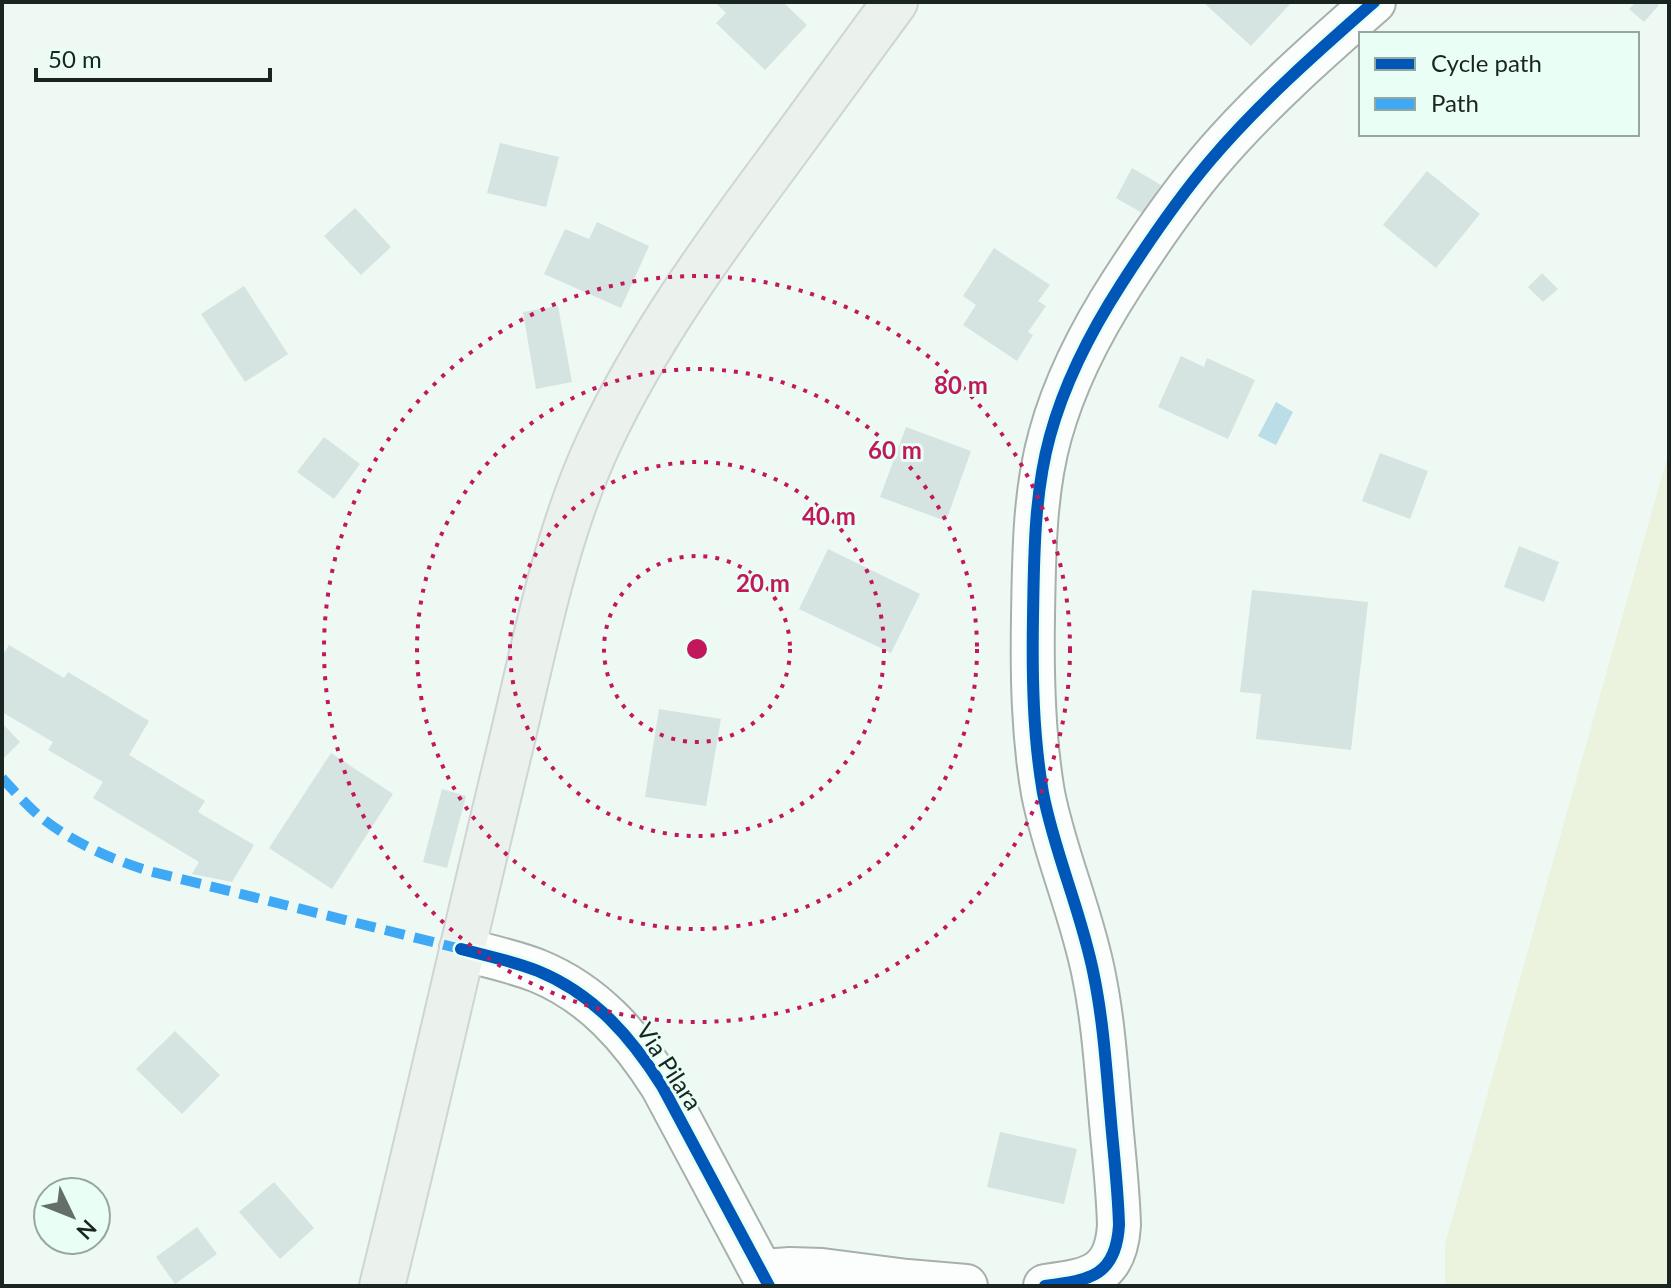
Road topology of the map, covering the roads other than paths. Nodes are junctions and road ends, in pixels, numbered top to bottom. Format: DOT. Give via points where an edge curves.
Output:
graph roads {
  1 [pos="895,2"];
  2 [pos="1374,2"];
  3 [pos="461,949"];
  4 [pos="765,1278"];
  5 [pos="382,1286"];
  6 [pos="966,1286"];
  7 [pos="1045,1286"];
  1 -- 3 [label="main road" via="711,254 645,357 599,443 552,579"];
  2 -- 7 [label="street" via="1258,110 1179,199 1092,332 1049,438 1036,531 1036,728 1046,807 1098,998 1119,1225 1111,1259 1096,1275"];
  3 -- 4 [label="street, Via Pilara" via="551,977 613,1021 662,1086"];
  3 -- 5 [label="main road"];
  4 -- 6 [label="street" via="814,1269"];
}
